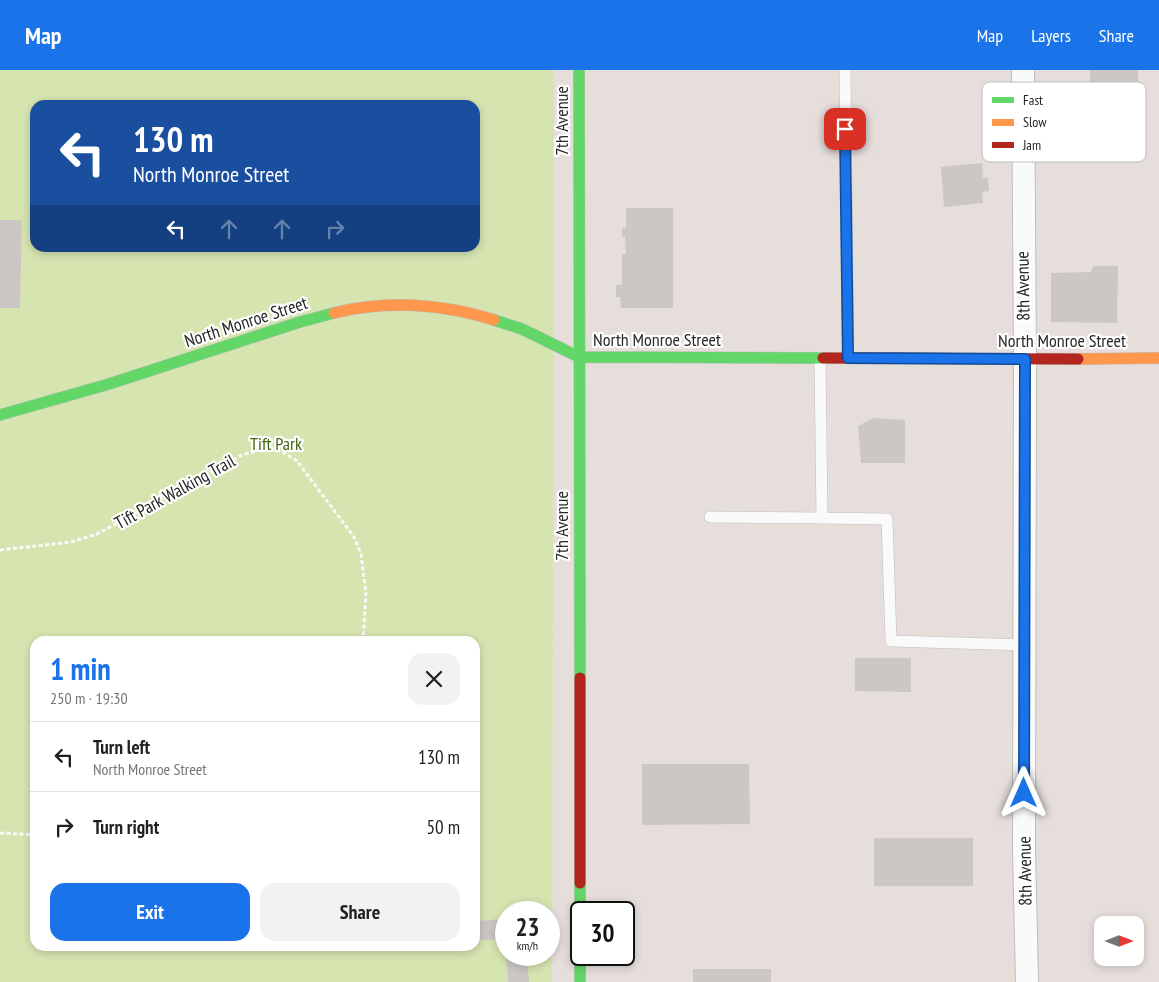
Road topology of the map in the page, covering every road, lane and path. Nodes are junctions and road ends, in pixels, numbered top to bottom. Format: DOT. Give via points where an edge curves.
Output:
graph roads {
  1 [pos="579,70"];
  2 [pos="844,70"];
  3 [pos="1023,162"];
  4 [pos="579,357"];
  5 [pos="820,358"];
  6 [pos="848,358"];
  7 [pos="1159,358"];
  8 [pos="1025,359"];
  9 [pos="0,415"];
  10 [pos="710,517"];
  11 [pos="822,518"];
  12 [pos="0,550"];
  13 [pos="363,636"];
  14 [pos="1024,646"];
  15 [pos="0,833"];
  16 [pos="30,835"];
  17 [pos="580,982"];
  18 [pos="1026,982"];
  1 -- 4 [label="street, 7th Avenue"];
  2 -- 6 [label="lane"];
  3 -- 8 [label="street, 8th Avenue"];
  4 -- 5 [label="street, North Monroe Street"];
  4 -- 9 [label="street, North Monroe Street" via="521,328 427,307 386,305 310,319 92,390"];
  4 -- 17 [label="street, 7th Avenue"];
  5 -- 6 [label="street, North Monroe Street"];
  5 -- 11 [label="lane"];
  6 -- 8 [label="street, North Monroe Street"];
  7 -- 8 [label="street, North Monroe Street"];
  8 -- 14 [label="street, 8th Avenue"];
  10 -- 11 [label="lane"];
  11 -- 14 [label="lane" via="887,519 891,641"];
  12 -- 13 [label="path, Tift Park Walking Trail" via="71,542 97,534 242,455 263,449 281,451 298,461 354,537 361,554 366,593"];
  14 -- 18 [label="street, 8th Avenue"];
  15 -- 16 [label="path"];
}
